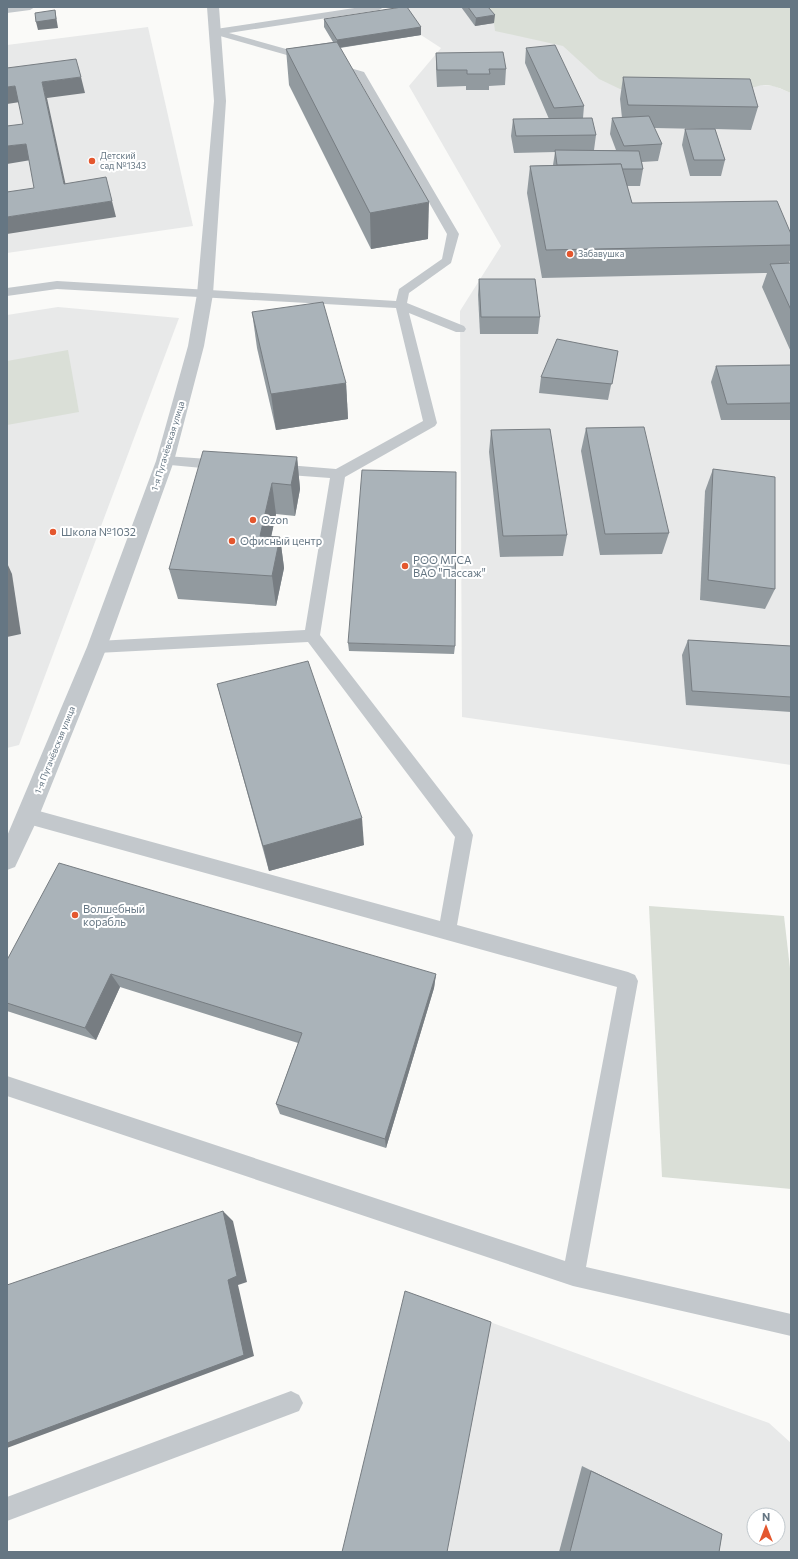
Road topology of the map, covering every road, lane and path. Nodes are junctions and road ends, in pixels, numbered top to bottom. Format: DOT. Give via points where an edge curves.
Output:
graph roads {
  1 [pos="30,7"];
  2 [pos="213,7"];
  3 [pos="379,7"];
  4 [pos="7,10"];
  5 [pos="216,32"];
  6 [pos="7,292"];
  7 [pos="205,294"];
  8 [pos="401,305"];
  9 [pos="460,329"];
  10 [pos="165,461"];
  11 [pos="236,466"];
  12 [pos="260,468"];
  13 [pos="338,474"];
  14 [pos="312,636"];
  15 [pos="97,646"];
  16 [pos="28,816"];
  17 [pos="7,860"];
  18 [pos="447,931"];
  19 [pos="7,1086"];
  20 [pos="573,1275"];
  21 [pos="791,1325"];
  22 [pos="291,1403"];
  23 [pos="7,1509"];
  1 -- 4 [label="lane"];
  2 -- 5 [label="street, 1-я Пугачёвская улица"];
  3 -- 5 [label="lane"];
  5 -- 7 [label="street, 1-я Пугачёвская улица" via="220,101"];
  5 -- 8 [label="lane" via="361,74 452,234 447,261 403,292"];
  6 -- 7 [label="lane" via="57,285"];
  7 -- 8 [label="lane"];
  7 -- 10 [label="street, 1-я Пугачёвская улица" via="196,346"];
  8 -- 9 [label="lane"];
  8 -- 13 [label="lane" via="430,423"];
  10 -- 11 [label="lane"];
  10 -- 15 [label="street, 1-я Пугачёвская улица"];
  12 -- 13 [label="lane"];
  13 -- 14 [label="lane"];
  14 -- 15 [label="lane"];
  14 -- 18 [label="lane" via="464,835"];
  15 -- 16 [label="street, 1-я Пугачёвская улица"];
  16 -- 17 [label="street, 1-я Пугачёвская улица"];
  16 -- 18 [label="lane"];
  18 -- 20 [label="lane" via="628,981"];
  19 -- 20 [label="lane"];
  20 -- 21 [label="lane"];
  22 -- 23 [label="lane"];
}
